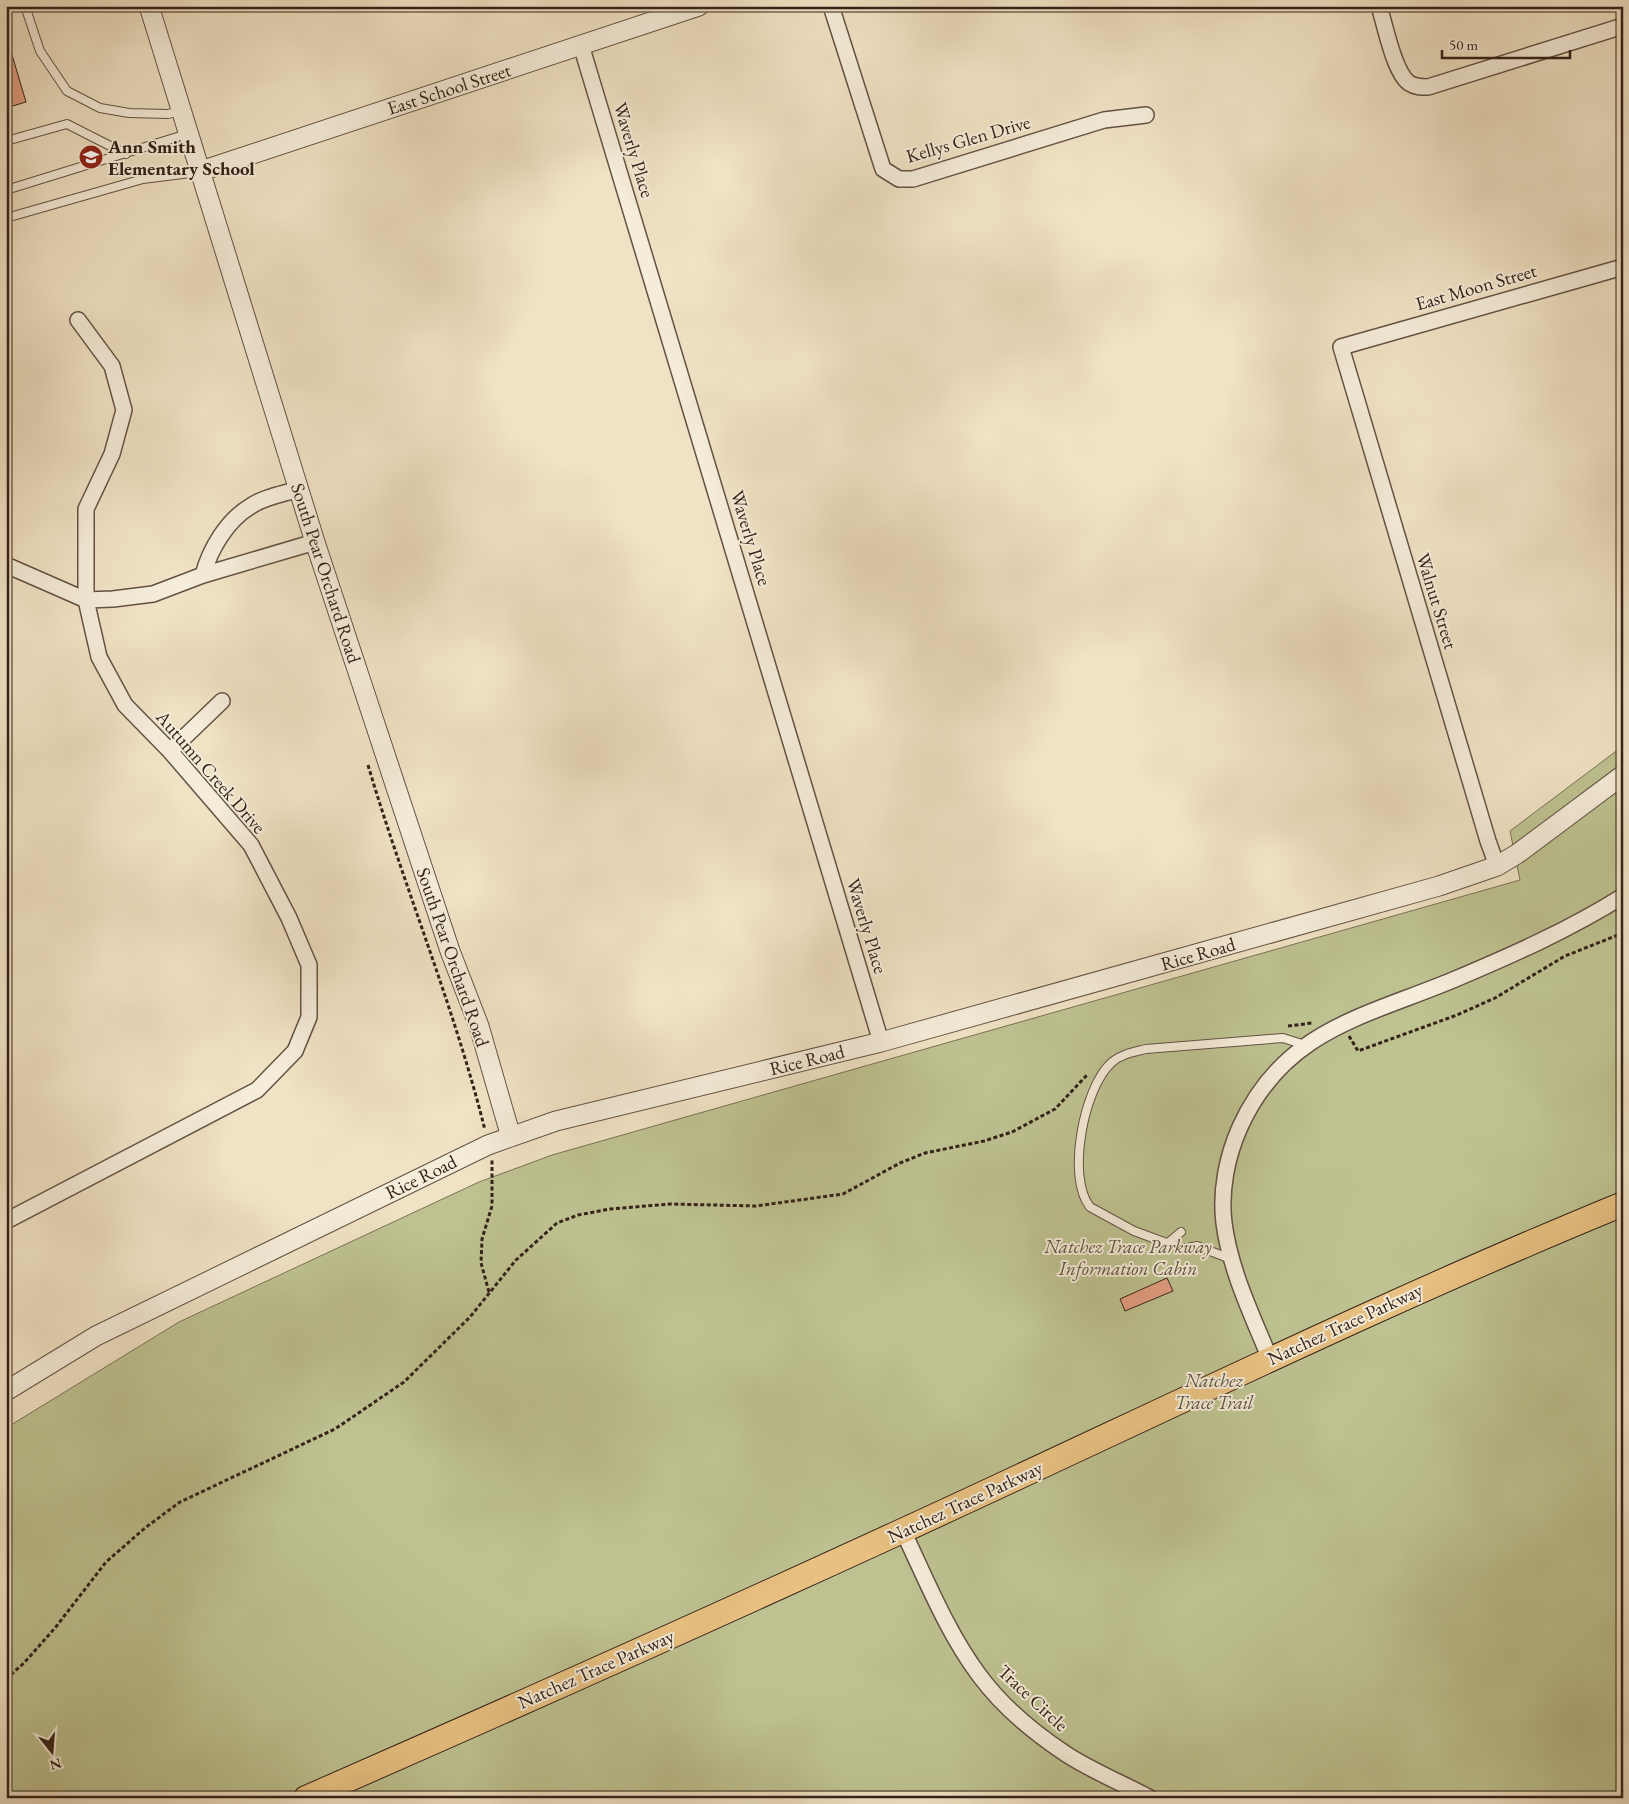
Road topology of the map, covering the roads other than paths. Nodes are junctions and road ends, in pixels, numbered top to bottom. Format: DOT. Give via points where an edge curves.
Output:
graph roads {
  1 [pos="25,6"];
  2 [pos="149,6"];
  3 [pos="699,6"];
  4 [pos="831,6"];
  5 [pos="1380,6"];
  6 [pos="1623,26"];
  7 [pos="582,45"];
  8 [pos="180,111"];
  9 [pos="1146,114"];
  10 [pos="187,134"];
  11 [pos="6,141"];
  12 [pos="126,154"];
  13 [pos="198,172"];
  14 [pos="6,190"];
  15 [pos="6,218"];
  16 [pos="1623,267"];
  17 [pos="78,320"];
  18 [pos="1341,347"];
  19 [pos="298,489"];
  20 [pos="315,542"];
  21 [pos="6,566"];
  22 [pos="203,575"];
  23 [pos="86,600"];
  24 [pos="222,701"];
  25 [pos="170,751"];
  26 [pos="1623,775"];
  27 [pos="1497,866"];
  28 [pos="1623,896"];
  29 [pos="881,1042"];
  30 [pos="1305,1045"];
  31 [pos="511,1137"];
  32 [pos="1623,1204"];
  33 [pos="6,1221"];
  34 [pos="1181,1232"];
  35 [pos="1168,1243"];
  36 [pos="1232,1259"];
  37 [pos="1270,1358"];
  38 [pos="6,1391"];
  39 [pos="903,1531"];
  40 [pos="306,1798"];
  41 [pos="1150,1798"];
  1 -- 8 [label="lane" via="40,51 68,91 100,108 129,113 168,114"];
  2 -- 8 [label="street, South Pear Orchard Road"];
  3 -- 7 [label="street, East School Street"];
  4 -- 9 [label="street, Kellys Glen Drive" via="883,169 899,179 913,179 1104,120"];
  5 -- 6 [label="street" via="1399,71 1410,84 1418,87 1428,87"];
  7 -- 13 [label="street, East School Street"];
  7 -- 29 [label="street, Waverly Place"];
  8 -- 10 [label="street, South Pear Orchard Road"];
  10 -- 12 [label="lane"];
  10 -- 13 [label="street, South Pear Orchard Road"];
  11 -- 12 [label="lane" via="67,124"];
  12 -- 14 [label="lane"];
  13 -- 15 [label="lane" via="143,179"];
  13 -- 19 [label="street, South Pear Orchard Road"];
  16 -- 18 [label="street, East Moon Street"];
  17 -- 23 [label="street, Autumn Creek Drive" via="112,366 124,410 112,454 86,509"];
  18 -- 27 [label="street, Walnut Street"];
  19 -- 20 [label="street, South Pear Orchard Road"];
  19 -- 22 [label="street" via="252,505 239,514 208,556"];
  20 -- 22 [label="street"];
  20 -- 31 [label="street, South Pear Orchard Road" via="447,942 479,1026"];
  21 -- 23 [label="street"];
  22 -- 23 [label="street" via="153,594"];
  23 -- 25 [label="street, Autumn Creek Drive" via="99,657 125,705"];
  24 -- 25 [label="street"];
  25 -- 33 [label="street, Autumn Creek Drive" via="250,845 289,918 309,965 309,1017 295,1051 257,1090"];
  26 -- 27 [label="street, Rice Road"];
  27 -- 29 [label="street, Rice Road" via="1439,886"];
  28 -- 30 [label="street" via="1574,925 1508,957 1342,1025"];
  29 -- 31 [label="street, Rice Road" via="556,1121"];
  30 -- 35 [label="lane" via="1283,1038 1146,1049 1118,1058 1101,1075 1092,1093 1080,1153 1080,1184 1086,1202 1095,1212 1116,1223"];
  30 -- 36 [label="street" via="1275,1070 1260,1090 1246,1113 1231,1150 1223,1206"];
  31 -- 38 [label="street, Rice Road" via="488,1145 96,1336"];
  32 -- 37 [label="main road, Natchez Trace Parkway" via="1497,1255"];
  34 -- 35 [label="lane"];
  35 -- 36 [label="lane" via="1183,1249 1197,1246"];
  36 -- 37 [label="street"];
  37 -- 39 [label="main road, Natchez Trace Parkway"];
  39 -- 40 [label="main road, Natchez Trace Parkway"];
  39 -- 41 [label="street, Trace Circle" via="950,1628 996,1696 1068,1755"];
}
